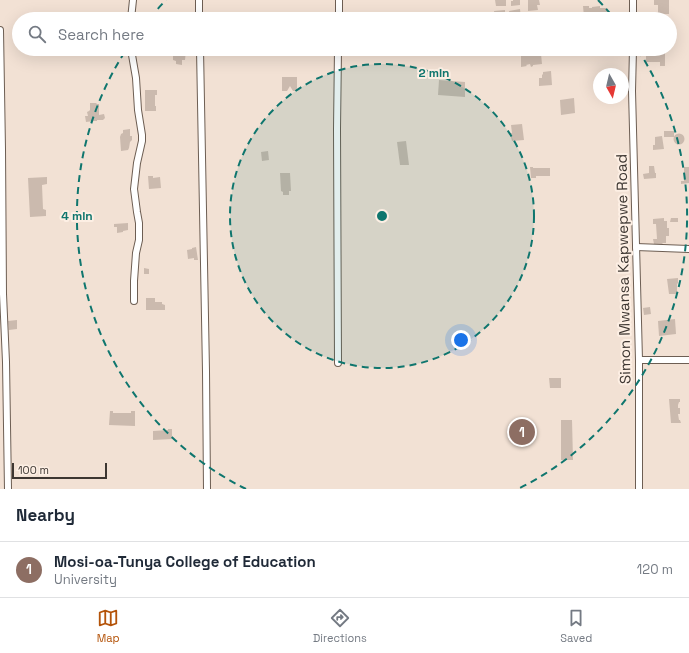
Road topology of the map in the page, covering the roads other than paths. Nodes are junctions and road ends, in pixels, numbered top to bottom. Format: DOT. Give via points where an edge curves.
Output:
graph roads {
  1 [pos="134,0"];
  2 [pos="199,0"];
  3 [pos="339,0"];
  4 [pos="633,0"];
  5 [pos="132,12"];
  6 [pos="199,12"];
  7 [pos="339,12"];
  8 [pos="633,12"];
  9 [pos="0,30"];
  10 [pos="132,56"];
  11 [pos="200,56"];
  12 [pos="338,56"];
  13 [pos="633,56"];
  14 [pos="636,247"];
  15 [pos="689,249"];
  16 [pos="134,301"];
  17 [pos="639,360"];
  18 [pos="689,360"];
  19 [pos="338,363"];
  20 [pos="8,489"];
  21 [pos="207,489"];
  22 [pos="639,489"];
  1 -- 5 [label="street"];
  2 -- 6 [label="street"];
  3 -- 7 [label="street"];
  4 -- 8 [label="street"];
  9 -- 20 [label="street"];
  10 -- 16 [label="street" via="142,135 134,189 139,240"];
  11 -- 21 [label="street"];
  12 -- 19 [label="street"];
  13 -- 14 [label="street, Simon Mwansa Kapwepwe Road"];
  14 -- 15 [label="street"];
  14 -- 17 [label="street, Simon Mwansa Kapwepwe Road"];
  17 -- 18 [label="street"];
  17 -- 22 [label="street, Simon Mwansa Kapwepwe Road"];
}
